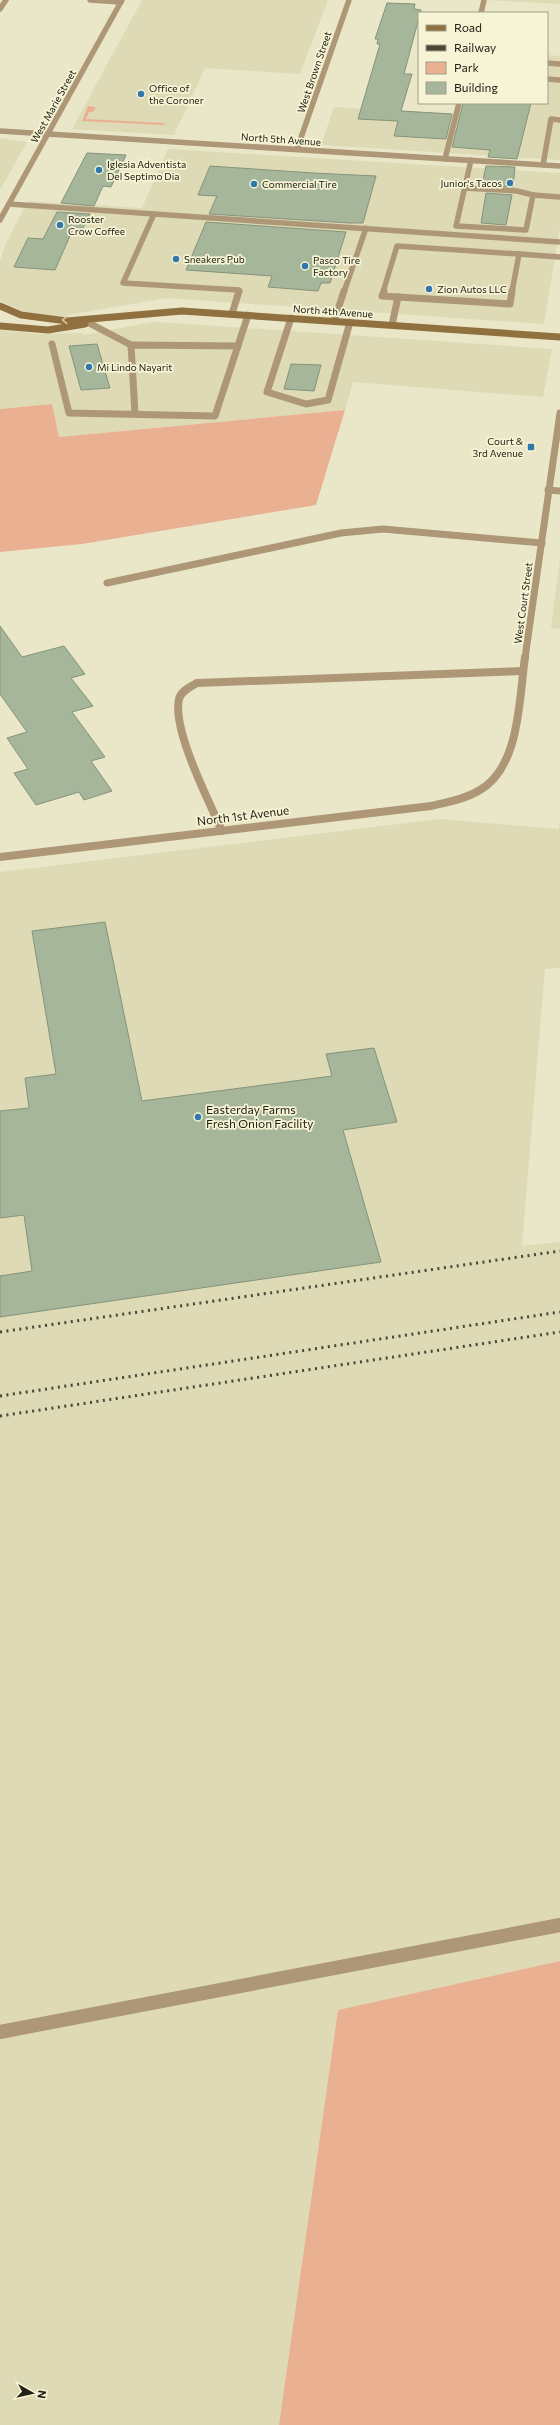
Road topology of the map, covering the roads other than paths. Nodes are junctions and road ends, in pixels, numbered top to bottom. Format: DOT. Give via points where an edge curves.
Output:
graph roads {
  1 [pos="6,0"];
  2 [pos="90,0"];
  3 [pos="349,0"];
  4 [pos="484,0"];
  5 [pos="121,1"];
  6 [pos="0,9"];
  7 [pos="481,12"];
  8 [pos="548,63"];
  9 [pos="560,64"];
  10 [pos="548,79"];
  11 [pos="560,80"];
  12 [pos="458,104"];
  13 [pos="560,120"];
  14 [pos="0,131"];
  15 [pos="48,134"];
  16 [pos="297,149"];
  17 [pos="445,159"];
  18 [pos="471,160"];
  19 [pos="543,165"];
  20 [pos="560,166"];
  21 [pos="465,188"];
  22 [pos="533,195"];
  23 [pos="560,197"];
  24 [pos="9,204"];
  25 [pos="154,214"];
  26 [pos="0,220"];
  27 [pos="366,228"];
  28 [pos="560,242"];
  29 [pos="519,254"];
  30 [pos="560,258"];
  31 [pos="398,297"];
  32 [pos="0,306"];
  33 [pos="232,314"];
  34 [pos="248,315"];
  35 [pos="291,318"];
  36 [pos="104,319"];
  37 [pos="334,321"];
  38 [pos="350,322"];
  39 [pos="89,323"];
  40 [pos="392,325"];
  41 [pos="0,326"];
  42 [pos="560,336"];
  43 [pos="52,344"];
  44 [pos="131,345"];
  45 [pos="238,346"];
  46 [pos="560,413"];
  47 [pos="135,414"];
  48 [pos="548,490"];
  49 [pos="560,491"];
  50 [pos="542,542"];
  51 [pos="108,583"];
  52 [pos="523,671"];
  53 [pos="487,788"];
  54 [pos="222,831"];
  55 [pos="0,857"];
  56 [pos="560,1925"];
  57 [pos="0,2032"];
  1 -- 6 [label="street"];
  2 -- 5 [label="street"];
  3 -- 16 [label="street, West Brown Street"];
  4 -- 7 [label="street"];
  5 -- 15 [label="street, West Marie Street"];
  8 -- 9 [label="street"];
  10 -- 11 [label="street"];
  12 -- 17 [label="street"];
  13 -- 19 [label="street" via="551,119"];
  14 -- 15 [label="street, North 5th Avenue"];
  15 -- 16 [label="street, North 5th Avenue"];
  15 -- 24 [label="street, West Marie Street"];
  16 -- 17 [label="street, North 5th Avenue"];
  17 -- 18 [label="street, North 5th Avenue"];
  18 -- 19 [label="street, North 5th Avenue"];
  18 -- 21 [label="street"];
  19 -- 20 [label="street, North 5th Avenue"];
  21 -- 22 [label="street" via="517,191"];
  21 -- 22 [label="street" via="456,226 526,230"];
  22 -- 23 [label="street"];
  24 -- 25 [label="street"];
  24 -- 26 [label="street, West Marie Street"];
  25 -- 27 [label="street"];
  25 -- 33 [label="street" via="123,283 239,290"];
  27 -- 28 [label="street"];
  27 -- 37 [label="street"];
  29 -- 30 [label="street"];
  29 -- 31 [label="street" via="510,304"];
  29 -- 31 [label="street" via="396,246 382,296"];
  31 -- 40 [label="street"];
  36 -- 32 [label="main road, North 4th Avenue, one-way" via="44,319 19,314"];
  33 -- 34 [label="main road, North 4th Avenue"];
  33 -- 36 [label="main road, North 4th Avenue" via="170,311"];
  34 -- 35 [label="main road, North 4th Avenue"];
  34 -- 45 [label="street"];
  35 -- 37 [label="main road, North 4th Avenue"];
  35 -- 38 [label="street" via="267,392 306,404 328,400"];
  36 -- 39 [label="main road, North 4th Avenue"];
  37 -- 38 [label="main road, North 4th Avenue"];
  38 -- 40 [label="main road, North 4th Avenue"];
  39 -- 41 [label="main road, North 4th Avenue" via="48,330"];
  39 -- 44 [label="street"];
  40 -- 42 [label="main road, North 4th Avenue"];
  43 -- 47 [label="street" via="69,413"];
  44 -- 45 [label="street"];
  44 -- 47 [label="street"];
  45 -- 47 [label="street" via="215,416"];
  46 -- 48 [label="street, West Court Street"];
  48 -- 49 [label="street"];
  48 -- 50 [label="street, West Court Street"];
  50 -- 51 [label="street" via="383,530 341,533"];
  50 -- 52 [label="street, West Court Street"];
  52 -- 53 [label="street, West Court Street" via="511,752 506,766"];
  52 -- 54 [label="street" via="197,683 186,689 180,697 177,710 183,735"];
  53 -- 54 [label="street, North 1st Avenue" via="471,796 432,806"];
  54 -- 55 [label="street, North 1st Avenue"];
  56 -- 57 [label="street"];
}
